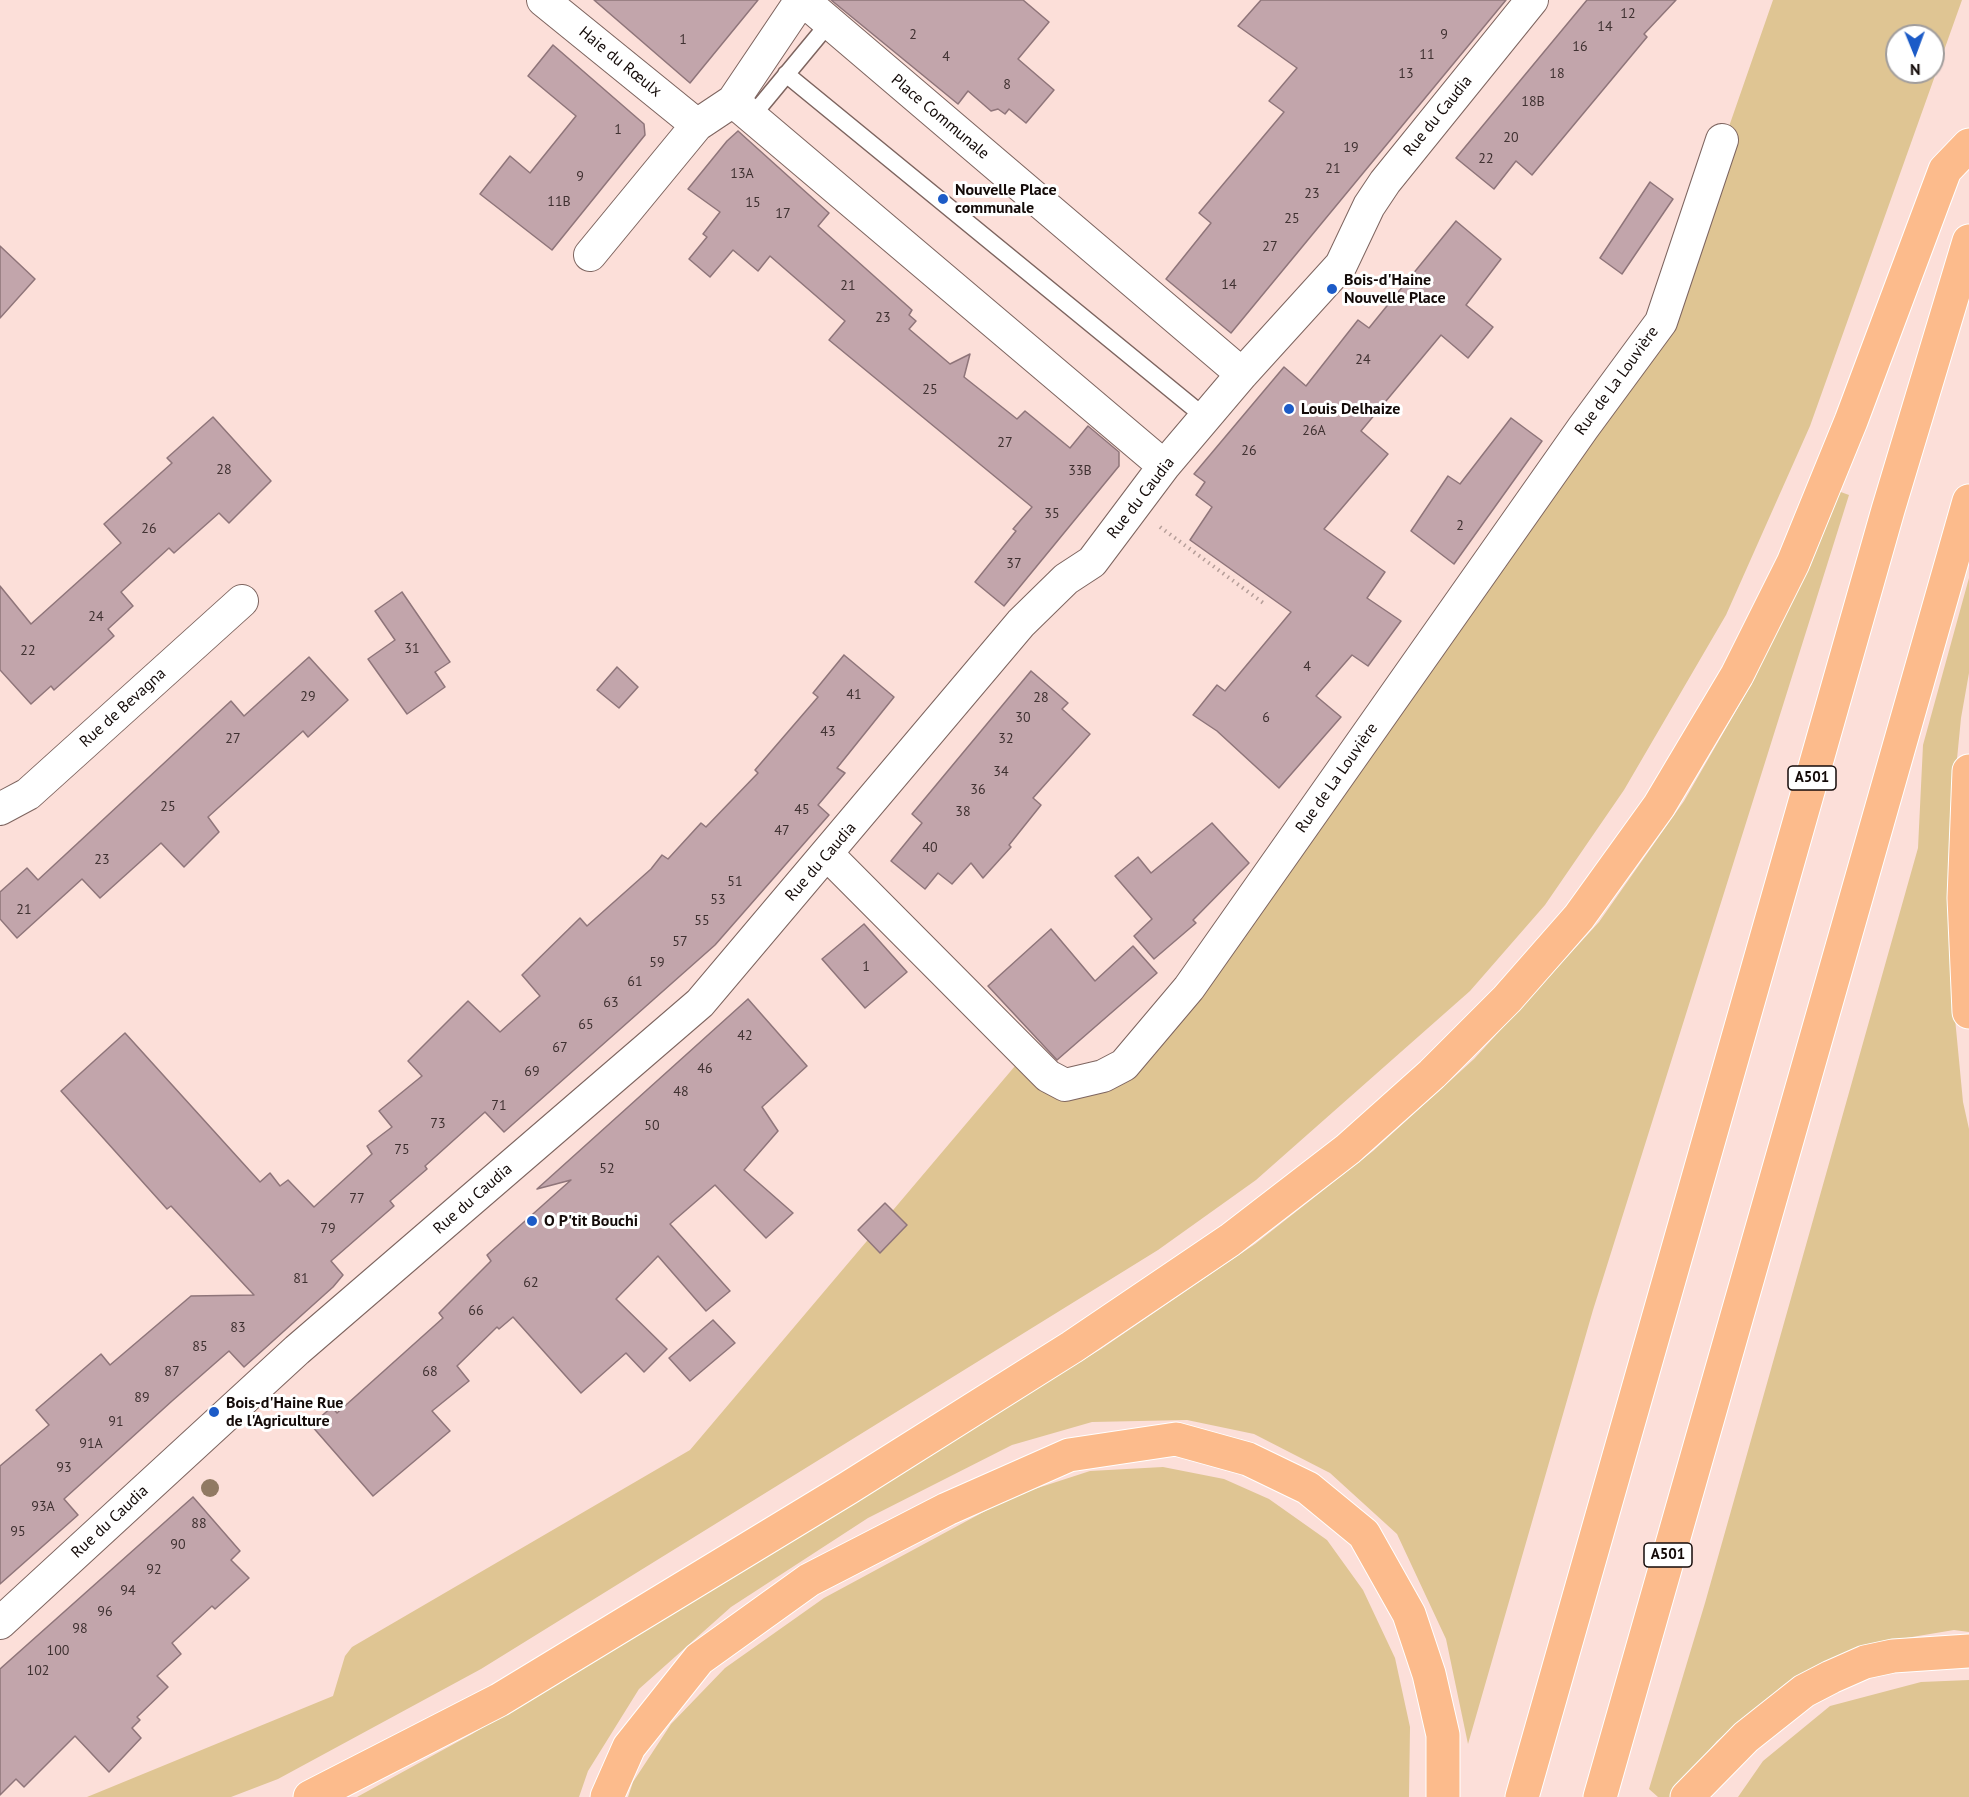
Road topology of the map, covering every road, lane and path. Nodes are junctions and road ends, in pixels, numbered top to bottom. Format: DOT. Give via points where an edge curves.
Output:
graph roads {
  1 [pos="543,0"];
  2 [pos="802,0"];
  3 [pos="1532,0"];
  4 [pos="829,23"];
  5 [pos="786,74"];
  6 [pos="742,109"];
  7 [pos="697,125"];
  8 [pos="1722,140"];
  9 [pos="1969,145"];
  10 [pos="1969,241"];
  11 [pos="590,255"];
  12 [pos="1242,374"];
  13 [pos="1206,418"];
  14 [pos="1164,466"];
  15 [pos="1969,501"];
  16 [pos="1134,508"];
  17 [pos="242,601"];
  18 [pos="1266,605"];
  19 [pos="1969,771"];
  20 [pos="0,809"];
  21 [pos="828,855"];
  22 [pos="1969,1012"];
  23 [pos="0,1623"];
  24 [pos="1969,1651"];
  25 [pos="310,1797"];
  26 [pos="607,1797"];
  27 [pos="1443,1797"];
  28 [pos="1522,1797"];
  29 [pos="1600,1797"];
  30 [pos="1687,1797"];
  1 -- 7 [label="street, Haie du Rœulx"];
  2 -- 4 [label="street, Place Communale"];
  2 -- 6 [label="street, Place Communale"];
  3 -- 12 [label="street, Rue du Caudia" via="1385,182 1341,265"];
  4 -- 5 [label="lane"];
  4 -- 12 [label="street, Place Communale"];
  5 -- 6 [label="lane"];
  5 -- 13 [label="lane"];
  6 -- 7 [label="street, Place Communale"];
  6 -- 14 [label="street"];
  7 -- 11 [label="street, Place Communale"];
  8 -- 21 [label="street, Rue de La Louvière" via="1660,322 1189,988 1124,1065 1103,1076 1065,1085 1048,1076"];
  9 -- 25 [label="highway" via="1945,170 1851,422 1793,563 1737,675 1659,806 1579,917 1507,999 1432,1074 1348,1149 1230,1240 1072,1347 499,1700"];
  10 -- 28 [label="highway, A501" via="1888,510"];
  12 -- 13 [label="street, Rue du Caudia"];
  13 -- 14 [label="street, Rue du Caudia"];
  14 -- 16 [label="street, Rue du Caudia"];
  15 -- 29 [label="highway, A501"];
  16 -- 18 [label="path"];
  16 -- 21 [label="street, Rue du Caudia" via="1092,562 1066,579 1021,623"];
  17 -- 20 [label="street, Rue de Bevagna" via="28,794"];
  19 -- 22 [label="highway" via="1964,898"];
  21 -- 23 [label="street, Rue du Caudia" via="700,1003 297,1350"];
  24 -- 30 [label="highway" via="1893,1656 1865,1662 1804,1691 1746,1737"];
  26 -- 27 [label="highway" via="629,1747 699,1659 809,1580 947,1509 1069,1455 1176,1439 1248,1459 1308,1488 1364,1534 1409,1614 1430,1674 1443,1735"];
}
